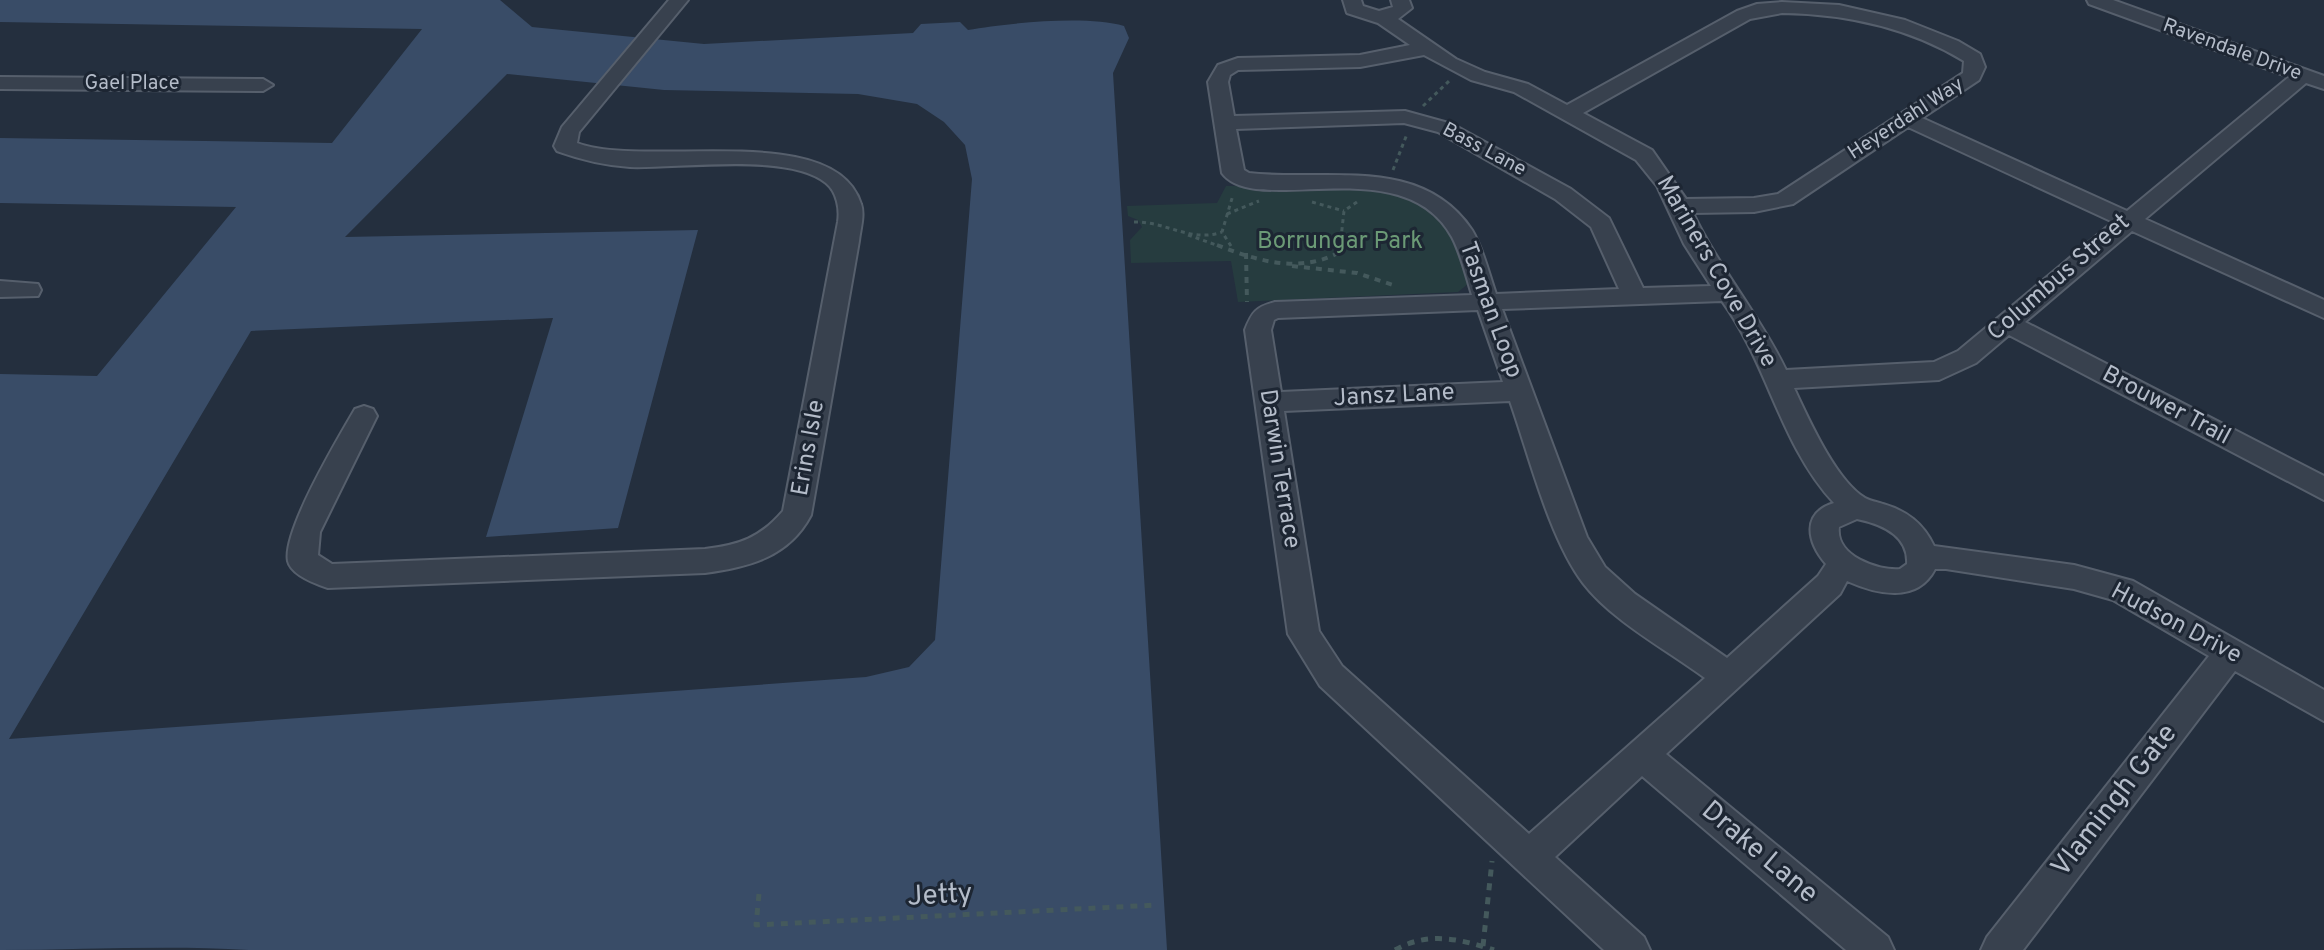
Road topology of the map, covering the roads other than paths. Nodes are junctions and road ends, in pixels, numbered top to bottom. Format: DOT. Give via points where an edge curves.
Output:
graph roads {
  1 [pos="679,0"];
  2 [pos="1352,0"];
  3 [pos="2096,0"];
  4 [pos="1393,10"];
  5 [pos="1427,48"];
  6 [pos="2313,79"];
  7 [pos="0,83"];
  8 [pos="263,85"];
  9 [pos="1521,88"];
  10 [pos="1569,112"];
  11 [pos="1907,119"];
  12 [pos="1225,123"];
  13 [pos="1680,206"];
  14 [pos="2127,220"];
  15 [pos="0,289"];
  16 [pos="29,290"];
  17 [pos="1728,293"];
  18 [pos="1634,296"];
  19 [pos="1487,300"];
  20 [pos="2324,310"];
  21 [pos="2007,323"];
  22 [pos="1776,379"];
  23 [pos="1519,391"];
  24 [pos="1269,402"];
  25 [pos="364,416"];
  26 [pos="2324,489"];
  27 [pos="1857,508"];
  28 [pos="1924,558"];
  29 [pos="1841,564"];
  30 [pos="2231,652"];
  31 [pos="1727,676"];
  32 [pos="2324,707"];
  33 [pos="1643,756"];
  34 [pos="1529,857"];
  35 [pos="1631,950"];
  36 [pos="1875,950"];
  37 [pos="2000,950"];
  1 -- 25 [label="street, Erins Isle" via="569,131 565,146 579,155 616,160 768,159 809,165 840,182 851,204 797,515 779,538 751,555 328,576 303,561 305,532"];
  2 -- 4 [label="street" via="1359,13"];
  3 -- 6 [label="street, Ravendale Drive"];
  4 -- 5 [label="street, Mariners Cove Drive"];
  4 -- 9 [label="street, Mariners Cove Drive" via="1430,36 1506,73"];
  5 -- 9 [label="street, Mariners Cove Drive" via="1470,72"];
  5 -- 12 [label="street" via="1360,61 1225,68 1218,82"];
  6 -- 14 [label="street, Columbus Street"];
  7 -- 8 [label="street, Gael Place"];
  9 -- 10 [label="street, Mariners Cove Drive"];
  10 -- 11 [label="street, Heyerdahl Way" via="1755,10 1792,4 1887,19 1973,58 1972,76"];
  10 -- 13 [label="street, Mariners Cove Drive" via="1644,155"];
  11 -- 13 [label="street, Heyerdahl Way" via="1785,199"];
  11 -- 14 [label="street"];
  12 -- 18 [label="street, Bass Lane" via="1405,117 1445,128 1563,194 1601,223"];
  12 -- 19 [label="street, Tasman Loop" via="1238,178 1374,180 1403,187 1430,203 1462,233"];
  13 -- 17 [label="street, Mariners Cove Drive" via="1697,246"];
  14 -- 20 [label="street"];
  14 -- 21 [label="street, Columbus Street"];
  15 -- 16 [label="street"];
  17 -- 18 [label="street"];
  17 -- 22 [label="street, Mariners Cove Drive" via="1750,324"];
  18 -- 19 [label="street"];
  19 -- 23 [label="street, Tasman Loop"];
  19 -- 24 [label="street, Darwin Terrace" via="1275,310 1263,315 1258,330"];
  21 -- 22 [label="street, Columbus Street" via="1967,357 1939,371"];
  21 -- 26 [label="street, Brouwer Trail"];
  22 -- 27 [label="street, Mariners Cove Drive" via="1808,445 1839,492"];
  23 -- 24 [label="street, Jansz Lane"];
  23 -- 31 [label="street, Tasman Loop" via="1573,539 1594,575 1624,603"];
  24 -- 34 [label="street, Darwin Terrace" via="1304,634 1331,676"];
  27 -- 28 [label="street" via="1902,524"];
  27 -- 29 [label="street" via="1833,514 1822,531"];
  28 -- 29 [label="street" via="1914,576 1888,582 1871,580"];
  28 -- 30 [label="street, Hudson Drive" via="2074,577 2122,590"];
  29 -- 31 [label="street" via="1829,585"];
  30 -- 32 [label="street, Hudson Drive"];
  30 -- 37 [label="street, Vlamingh Gate"];
  31 -- 33 [label="street"];
  33 -- 34 [label="street"];
  33 -- 36 [label="street, Drake Lane"];
  34 -- 35 [label="street, Darwin Terrace"];
}
